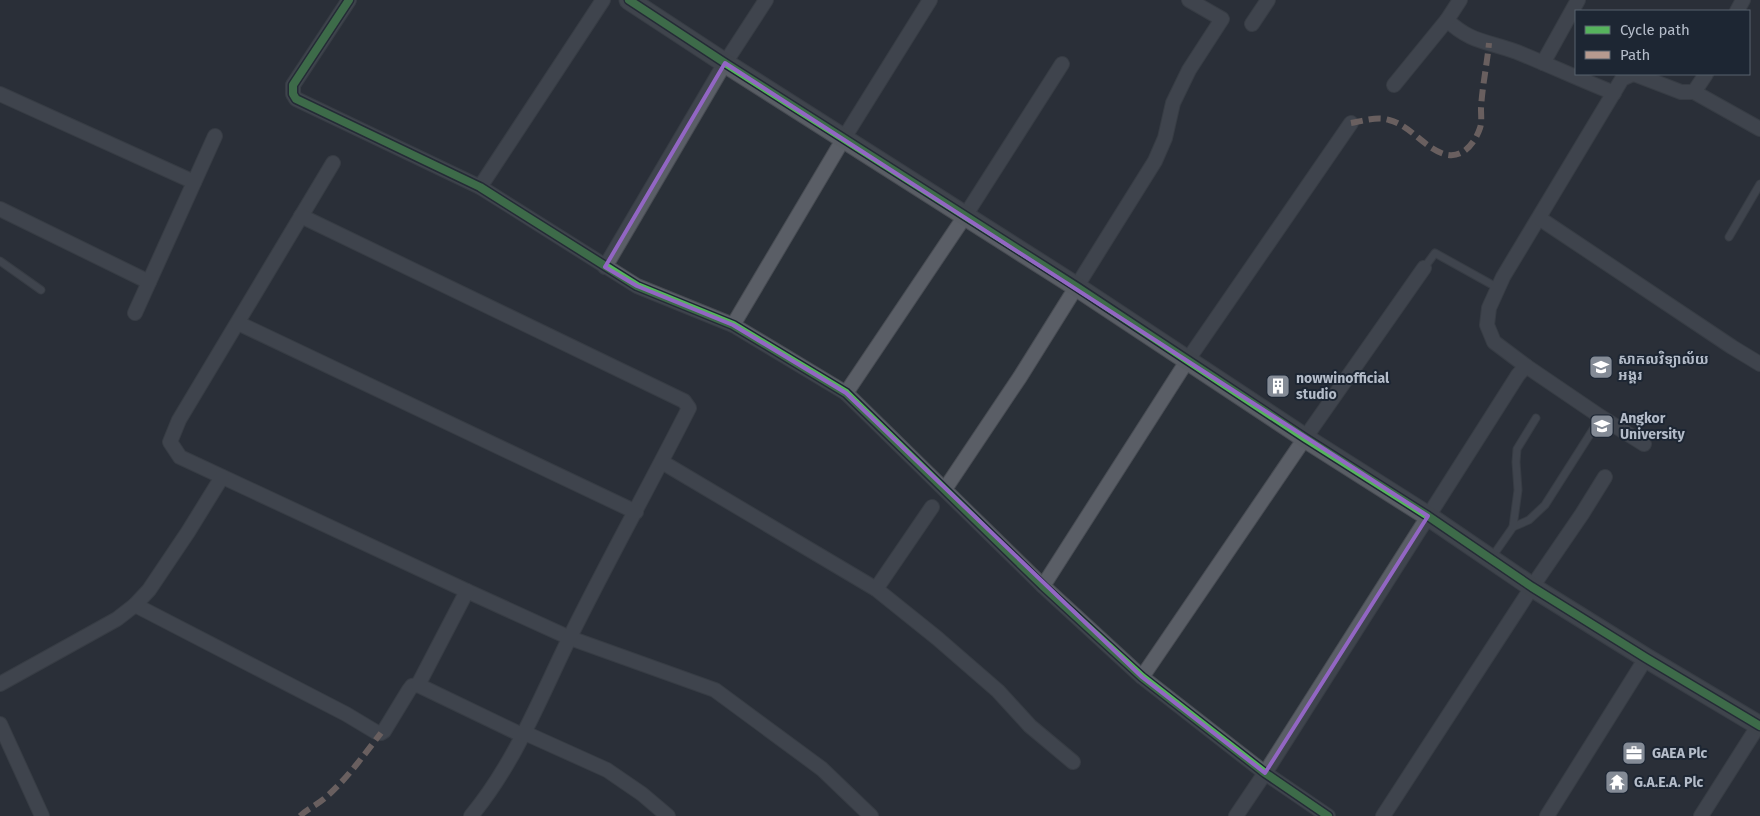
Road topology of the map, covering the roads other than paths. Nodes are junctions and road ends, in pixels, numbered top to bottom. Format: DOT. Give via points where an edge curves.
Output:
graph roads {
  1 [pos="349,0"];
  2 [pos="603,0"];
  3 [pos="628,0"];
  4 [pos="766,0"];
  5 [pos="930,0"];
  6 [pos="1189,0"];
  7 [pos="1268,0"];
  8 [pos="1460,0"];
  9 [pos="1578,0"];
  10 [pos="1447,20"];
  11 [pos="1252,24"];
  12 [pos="725,63"];
  13 [pos="1543,63"];
  14 [pos="1062,64"];
  15 [pos="1631,75"];
  16 [pos="1637,75"];
  17 [pos="1705,75"];
  18 [pos="1394,85"];
  19 [pos="1694,92"];
  20 [pos="1614,93"];
  21 [pos="0,94"];
  22 [pos="1351,123"];
  23 [pos="1760,129"];
  24 [pos="215,136"];
  25 [pos="844,138"];
  26 [pos="333,163"];
  27 [pos="194,182"];
  28 [pos="1760,184"];
  29 [pos="480,188"];
  30 [pos="0,209"];
  31 [pos="301,216"];
  32 [pos="965,216"];
  33 [pos="1539,218"];
  34 [pos="1729,237"];
  35 [pos="0,261"];
  36 [pos="605,267"];
  37 [pos="1424,268"];
  38 [pos="149,282"];
  39 [pos="1077,287"];
  40 [pos="1498,288"];
  41 [pos="41,290"];
  42 [pos="135,312"];
  43 [pos="238,323"];
  44 [pos="733,325"];
  45 [pos="1187,361"];
  46 [pos="1760,364"];
  47 [pos="1526,366"];
  48 [pos="846,393"];
  49 [pos="1601,417"];
  50 [pos="1536,418"];
  51 [pos="1305,438"];
  52 [pos="1644,444"];
  53 [pos="662,462"];
  54 [pos="1605,476"];
  55 [pos="222,477"];
  56 [pos="945,489"];
  57 [pos="932,507"];
  58 [pos="636,512"];
  59 [pos="1428,516"];
  60 [pos="1513,527"];
  61 [pos="1490,559"];
  62 [pos="1043,586"];
  63 [pos="1532,587"];
  64 [pos="876,590"];
  65 [pos="467,591"];
  66 [pos="135,605"];
  67 [pos="570,638"];
  68 [pos="1646,658"];
  69 [pos="1142,677"];
  70 [pos="0,684"];
  71 [pos="418,685"];
  72 [pos="0,724"];
  73 [pos="1760,725"];
  74 [pos="525,734"];
  75 [pos="1073,762"];
  76 [pos="1265,773"];
  77 [pos="42,816"];
  78 [pos="471,816"];
  79 [pos="668,816"];
  80 [pos="870,816"];
  81 [pos="1236,816"];
  82 [pos="1328,816"];
  83 [pos="1383,816"];
  84 [pos="1547,816"];
  85 [pos="1701,816"];
  1 -- 29 [label="street" via="293,85 294,97"];
  2 -- 29 [label="street"];
  3 -- 12 [label="street"];
  4 -- 12 [label="street"];
  5 -- 25 [label="street"];
  6 -- 39 [label="street" via="1222,19 1189,70 1173,103 1165,138 1155,161"];
  7 -- 11 [label="street"];
  8 -- 10 [label="street"];
  9 -- 13 [label="street"];
  10 -- 13 [label="street" via="1472,38"];
  10 -- 18 [label="street"];
  12 -- 25 [label="street"];
  12 -- 36 [label="street"];
  13 -- 20 [label="street"];
  14 -- 32 [label="street"];
  15 -- 20 [label="street" via="1624,77"];
  16 -- 19 [label="street" via="1681,92"];
  17 -- 19 [label="street"];
  19 -- 23 [label="street"];
  20 -- 33 [label="street"];
  21 -- 27 [label="street"];
  22 -- 45 [label="street"];
  24 -- 27 [label="street"];
  25 -- 32 [label="street"];
  25 -- 44 [label="street"];
  26 -- 31 [label="street"];
  27 -- 38 [label="street"];
  28 -- 34 [label="lane"];
  29 -- 36 [label="street"];
  30 -- 38 [label="street"];
  31 -- 43 [label="street"];
  31 -- 53 [label="street" via="684,401 689,408"];
  32 -- 39 [label="street"];
  32 -- 48 [label="street"];
  33 -- 40 [label="street"];
  33 -- 46 [label="street"];
  35 -- 41 [label="lane"];
  36 -- 44 [label="street" via="637,286"];
  37 -- 40 [label="lane" via="1435,253"];
  37 -- 51 [label="street"];
  38 -- 42 [label="street"];
  39 -- 45 [label="street"];
  39 -- 56 [label="street"];
  40 -- 47 [label="street" via="1489,308 1487,325 1494,342"];
  43 -- 55 [label="street" via="179,420 170,442 180,457"];
  43 -- 58 [label="street"];
  44 -- 48 [label="street"];
  45 -- 51 [label="street"];
  45 -- 62 [label="street"];
  47 -- 49 [label="street"];
  47 -- 59 [label="street"];
  48 -- 56 [label="street"];
  49 -- 52 [label="street"];
  49 -- 60 [label="lane" via="1545,505 1529,520"];
  50 -- 60 [label="lane" via="1517,449 1518,490"];
  51 -- 59 [label="street"];
  51 -- 69 [label="street"];
  53 -- 58 [label="street"];
  53 -- 64 [label="street"];
  54 -- 63 [label="street"];
  55 -- 65 [label="street"];
  55 -- 66 [label="street" via="149,590"];
  56 -- 62 [label="street"];
  57 -- 64 [label="street"];
  58 -- 67 [label="street"];
  59 -- 61 [label="street"];
  59 -- 76 [label="street"];
  60 -- 61 [label="lane"];
  61 -- 63 [label="street"];
  62 -- 69 [label="street"];
  63 -- 68 [label="street"];
  63 -- 83 [label="street"];
  64 -- 75 [label="street" via="978,673 1030,726"];
  65 -- 67 [label="street"];
  65 -- 71 [label="street"];
  66 -- 70 [label="street" via="117,619"];
  66 -- 71 [label="street" via="381,733 412,686"];
  67 -- 74 [label="street"];
  67 -- 80 [label="street" via="715,690 822,769"];
  68 -- 73 [label="street"];
  68 -- 84 [label="street"];
  69 -- 76 [label="street"];
  71 -- 74 [label="street"];
  72 -- 77 [label="street"];
  73 -- 85 [label="street"];
  74 -- 78 [label="street"];
  74 -- 79 [label="street" via="607,770"];
  76 -- 81 [label="street"];
  76 -- 82 [label="street"];
}
